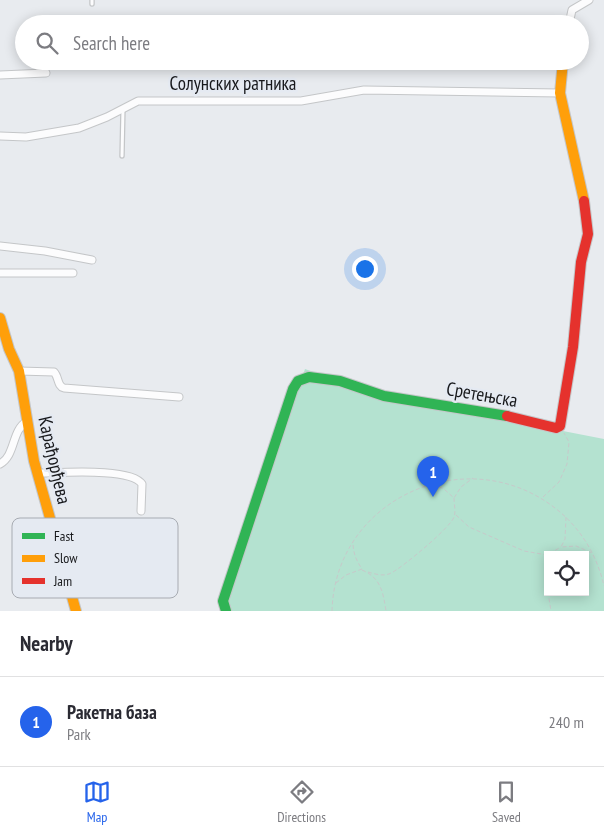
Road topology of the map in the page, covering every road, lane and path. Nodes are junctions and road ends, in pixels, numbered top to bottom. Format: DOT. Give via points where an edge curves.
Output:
graph roads {
  1 [pos="589,0"];
  2 [pos="571,15"];
  3 [pos="561,70"];
  4 [pos="46,73"];
  5 [pos="0,75"];
  6 [pos="560,93"];
  7 [pos="123,108"];
  8 [pos="0,136"];
  9 [pos="122,156"];
  10 [pos="0,246"];
  11 [pos="92,260"];
  12 [pos="0,273"];
  13 [pos="73,273"];
  14 [pos="0,318"];
  15 [pos="19,372"];
  16 [pos="179,397"];
  17 [pos="27,421"];
  18 [pos="560,426"];
  19 [pos="0,464"];
  20 [pos="37,473"];
  21 [pos="474,478"];
  22 [pos="432,483"];
  23 [pos="454,498"];
  24 [pos="542,498"];
  25 [pos="141,511"];
  26 [pos="455,515"];
  27 [pos="566,516"];
  28 [pos="50,518"];
  29 [pos="353,542"];
  30 [pos="561,547"];
  31 [pos="555,551"];
  32 [pos="593,553"];
  33 [pos="544,555"];
  34 [pos="362,569"];
  35 [pos="368,572"];
  36 [pos="336,584"];
  37 [pos="604,586"];
  38 [pos="549,596"];
  39 [pos="72,598"];
  40 [pos="225,608"];
  41 [pos="76,611"];
  42 [pos="332,611"];
  43 [pos="386,611"];
  44 [pos="551,611"];
  1 -- 2 [label="street" via="572,10"];
  3 -- 6 [label="street"];
  4 -- 5 [label="street"];
  6 -- 7 [label="street, Солунских ратника" via="364,90 301,101 138,101"];
  6 -- 18 [label="street" via="585,206 588,234 581,262 573,347"];
  7 -- 8 [label="street, Солунских ратника" via="79,128 26,137"];
  7 -- 9 [label="lane"];
  10 -- 11 [label="street" via="45,250"];
  12 -- 13 [label="street"];
  14 -- 15 [label="street, Карађорђева"];
  15 -- 16 [label="street" via="54,372 61,387 67,389"];
  15 -- 17 [label="street, Карађорђева"];
  17 -- 19 [label="street" via="18,430 9,456"];
  17 -- 20 [label="street, Карађорђева"];
  18 -- 24 [label="path" via="569,442 567,464 559,482"];
  18 -- 40 [label="street, Сретењска" via="556,428 511,416 384,396 340,381 309,378 298,382 242,540 223,601"];
  20 -- 25 [label="street" via="106,472 136,478 142,484"];
  20 -- 28 [label="street, Карађорђева"];
  21 -- 22 [label="path"];
  21 -- 23 [label="path" via="461,487"];
  21 -- 24 [label="path" via="497,480"];
  22 -- 23 [label="path"];
  22 -- 29 [label="path" via="407,493 379,511"];
  23 -- 26 [label="path"];
  24 -- 27 [label="path"];
  26 -- 33 [label="path" via="469,527 524,551"];
  26 -- 35 [label="path" via="452,523 436,538 390,574"];
  27 -- 30 [label="path" via="565,539"];
  27 -- 32 [label="path"];
  29 -- 34 [label="path" via="353,552"];
  29 -- 36 [label="path"];
  30 -- 31 [label="path"];
  30 -- 32 [label="path" via="576,546"];
  32 -- 37 [label="path"];
  34 -- 35 [label="path"];
  34 -- 36 [label="path" via="346,575"];
  35 -- 43 [label="path" via="378,580"];
  36 -- 42 [label="path"];
  38 -- 44 [label="path"];
  39 -- 41 [label="street, Карађорђева"];
}
